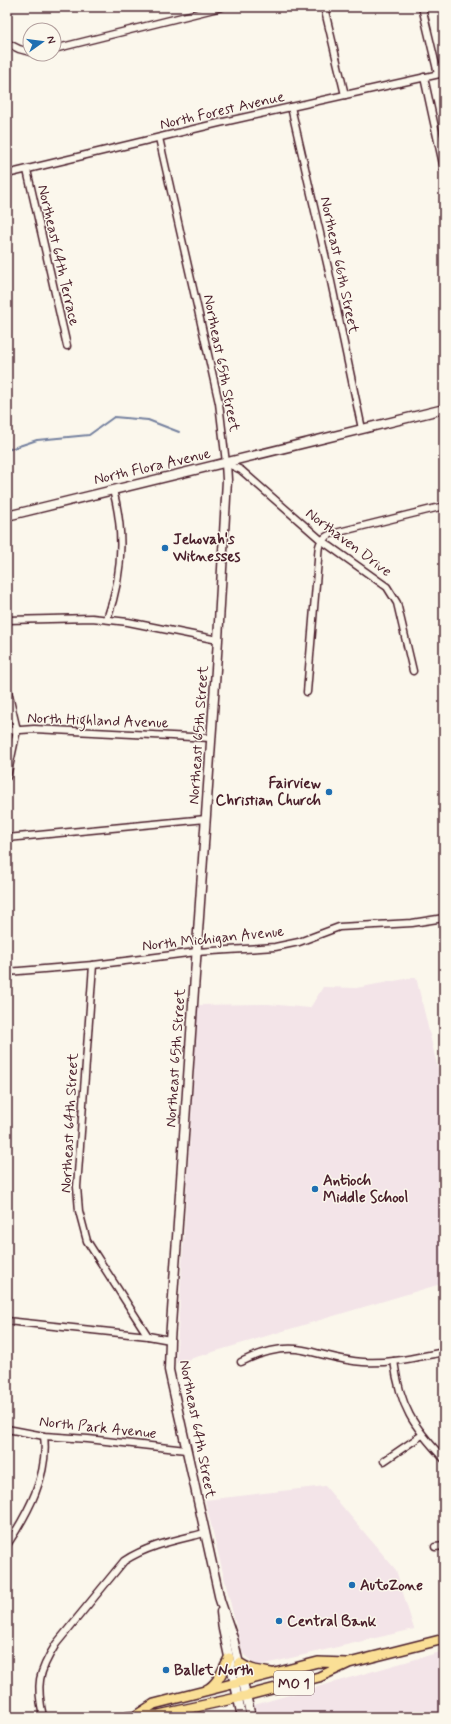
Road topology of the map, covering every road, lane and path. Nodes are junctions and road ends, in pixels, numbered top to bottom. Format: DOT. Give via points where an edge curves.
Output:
graph roads {
  1 [pos="222,7"];
  2 [pos="324,7"];
  3 [pos="422,7"];
  4 [pos="7,43"];
  5 [pos="62,47"];
  6 [pos="22,50"];
  7 [pos="441,73"];
  8 [pos="424,77"];
  9 [pos="345,95"];
  10 [pos="291,107"];
  11 [pos="158,138"];
  12 [pos="444,169"];
  13 [pos="27,170"];
  14 [pos="7,174"];
  15 [pos="67,346"];
  16 [pos="444,409"];
  17 [pos="362,429"];
  18 [pos="226,463"];
  19 [pos="113,490"];
  20 [pos="444,506"];
  21 [pos="7,516"];
  22 [pos="321,540"];
  23 [pos="107,619"];
  24 [pos="7,620"];
  25 [pos="218,640"];
  26 [pos="412,671"];
  27 [pos="7,687"];
  28 [pos="308,692"];
  29 [pos="17,730"];
  30 [pos="7,732"];
  31 [pos="211,738"];
  32 [pos="7,777"];
  33 [pos="206,820"];
  34 [pos="7,838"];
  35 [pos="444,918"];
  36 [pos="196,952"];
  37 [pos="93,965"];
  38 [pos="7,972"];
  39 [pos="7,1321"];
  40 [pos="148,1336"];
  41 [pos="170,1340"];
  42 [pos="444,1352"];
  43 [pos="394,1361"];
  44 [pos="241,1362"];
  45 [pos="7,1430"];
  46 [pos="422,1435"];
  47 [pos="44,1436"];
  48 [pos="186,1450"];
  49 [pos="444,1459"];
  50 [pos="384,1461"];
  51 [pos="205,1533"];
  52 [pos="7,1545"];
  53 [pos="444,1546"];
  54 [pos="434,1547"];
  55 [pos="220,1600"];
  56 [pos="444,1639"];
  57 [pos="229,1658"];
  58 [pos="239,1663"];
  59 [pos="349,1663"];
  60 [pos="277,1674"];
  61 [pos="239,1684"];
  62 [pos="197,1694"];
  63 [pos="242,1697"];
  64 [pos="132,1716"];
  65 [pos="43,1717"];
  66 [pos="242,1717"];
  67 [pos="251,1717"];
  1 -- 5 [label="street"];
  2 -- 9 [label="street"];
  3 -- 7 [label="street"];
  4 -- 6 [label="street"];
  7 -- 8 [label="street, North Forest Avenue"];
  8 -- 9 [label="street, North Forest Avenue"];
  8 -- 12 [label="street"];
  9 -- 10 [label="street, North Forest Avenue"];
  10 -- 11 [label="street, North Forest Avenue"];
  10 -- 17 [label="street, Northeast 66th Street"];
  11 -- 13 [label="street, North Forest Avenue"];
  11 -- 18 [label="street, Northeast 65th Street" via="219,403"];
  13 -- 14 [label="street, North Forest Avenue"];
  13 -- 15 [label="street, Northeast 64th Terrace"];
  16 -- 17 [label="street, North Flora Avenue"];
  17 -- 18 [label="street, North Flora Avenue"];
  18 -- 19 [label="street, North Flora Avenue"];
  18 -- 22 [label="street, Northaven Drive" via="241,470"];
  18 -- 25 [label="street, Northeast 65th Street"];
  19 -- 21 [label="street, North Flora Avenue"];
  19 -- 23 [label="street" via="119,514 121,552 116,590"];
  20 -- 22 [label="street" via="331,534"];
  22 -- 26 [label="street, Northaven Drive" via="380,581 390,591 397,603"];
  22 -- 28 [label="street" via="318,546"];
  23 -- 24 [label="street" via="76,617"];
  23 -- 25 [label="street"];
  25 -- 31 [label="street, Northeast 65th Street"];
  27 -- 29 [label="street"];
  29 -- 30 [label="street, North Highland Avenue"];
  29 -- 31 [label="street, North Highland Avenue"];
  29 -- 32 [label="street"];
  31 -- 33 [label="street, Northeast 65th Street"];
  33 -- 34 [label="street"];
  33 -- 36 [label="street, Northeast 65th Street"];
  35 -- 36 [label="street, North Michigan Avenue" via="412,923 339,927 299,942 275,947"];
  36 -- 37 [label="street, North Michigan Avenue"];
  36 -- 41 [label="street, Northeast 65th Street"];
  37 -- 38 [label="street, North Michigan Avenue"];
  37 -- 40 [label="street, Northeast 64th Street" via="77,1187 79,1211 87,1241"];
  39 -- 40 [label="street"];
  40 -- 41 [label="street"];
  41 -- 48 [label="street, Northeast 64th Street" via="169,1370"];
  42 -- 43 [label="street"];
  43 -- 44 [label="street" via="362,1362 301,1350 257,1354"];
  43 -- 46 [label="street" via="401,1398"];
  45 -- 47 [label="street, North Park Avenue"];
  46 -- 49 [label="street"];
  46 -- 50 [label="street"];
  47 -- 48 [label="street, North Park Avenue"];
  47 -- 52 [label="street" via="45,1457 38,1486 25,1516"];
  48 -- 51 [label="street, Northeast 64th Street"];
  51 -- 55 [label="street, Northeast 64th Street"];
  51 -- 65 [label="street" via="152,1547 124,1561 48,1656 41,1674 38,1693"];
  53 -- 54 [label="street"];
  55 -- 57 [label="street, Northeast 64th Street"];
  55 -- 58 [label="street, Northeast 64th Street"];
  56 -- 59 [label="main road, MO 1"];
  57 -- 61 [label="street, Northeast 64th Street"];
  57 -- 62 [label="main road" via="218,1680 210,1688"];
  58 -- 60 [label="main road" via="255,1671"];
  58 -- 61 [label="street, Northeast 64th Street"];
  59 -- 60 [label="main road, MO 1" via="318,1662"];
  59 -- 63 [label="main road, MO 1" via="319,1677"];
  60 -- 61 [label="main road, MO 1"];
  61 -- 62 [label="main road, MO 1"];
  61 -- 63 [label="street, Northeast 64th Street"];
  62 -- 64 [label="main road, MO 1" via="154,1704"];
  63 -- 64 [label="main road, MO 1" via="159,1715"];
  63 -- 66 [label="street, Northeast 64th Street"];
  63 -- 67 [label="street, Northeast 64th Street"];
}
